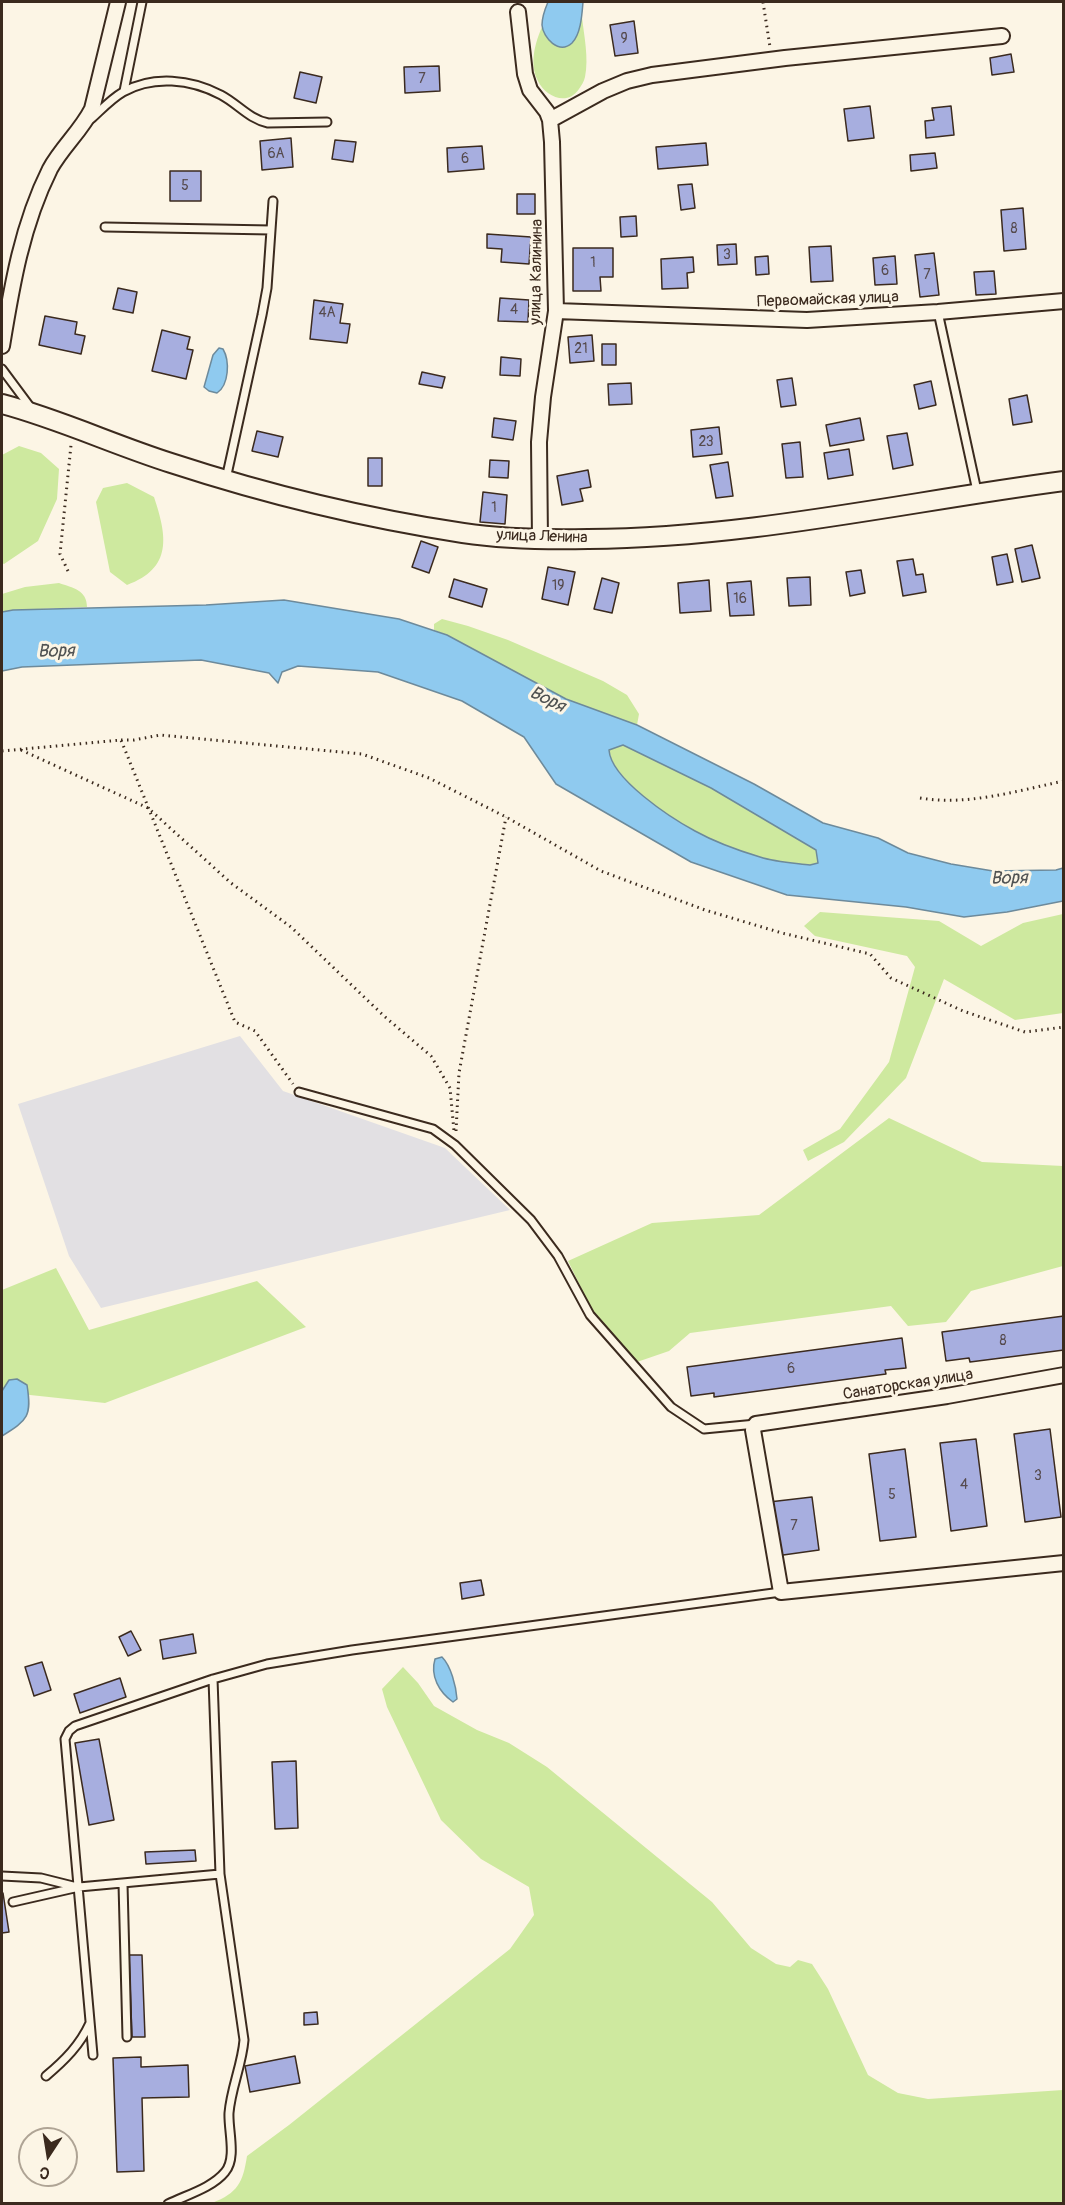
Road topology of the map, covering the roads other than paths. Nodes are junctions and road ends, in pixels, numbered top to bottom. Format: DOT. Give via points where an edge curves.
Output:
graph roads {
  1 [pos="118,2"];
  2 [pos="142,2"];
  3 [pos="518,12"];
  4 [pos="1002,36"];
  5 [pos="124,91"];
  6 [pos="550,120"];
  7 [pos="327,122"];
  8 [pos="85,124"];
  9 [pos="273,201"];
  10 [pos="105,227"];
  11 [pos="270,230"];
  12 [pos="1064,301"];
  13 [pos="556,311"];
  14 [pos="938,312"];
  15 [pos="2,346"];
  16 [pos="2,369"];
  17 [pos="2,404"];
  18 [pos="34,412"];
  19 [pos="226,481"];
  20 [pos="1064,481"];
  21 [pos="977,493"];
  22 [pos="540,540"];
  23 [pos="299,1092"];
  24 [pos="1064,1376"];
  25 [pos="756,1424"];
  26 [pos="1064,1563"];
  27 [pos="781,1592"];
  28 [pos="213,1679"];
  29 [pos="220,1874"];
  30 [pos="2,1876"];
  31 [pos="123,1884"];
  32 [pos="79,1887"];
  33 [pos="13,1902"];
  34 [pos="91,2020"];
  35 [pos="128,2037"];
  36 [pos="93,2055"];
  37 [pos="46,2076"];
  38 [pos="168,2204"];
  1 -- 8 [label="street"];
  2 -- 5 [label="lane"];
  3 -- 6 [label="street" via="527,82"];
  4 -- 6 [label="street" via="652,75 603,91"];
  5 -- 7 [label="lane" via="143,83 184,82 222,95 259,121"];
  5 -- 8 [label="lane"];
  6 -- 13 [label="street, улица Калинина"];
  8 -- 15 [label="street" via="52,166 36,197 17,259"];
  9 -- 11 [label="lane"];
  10 -- 11 [label="lane"];
  11 -- 19 [label="lane" via="267,288"];
  12 -- 14 [label="street, Первомайская улица"];
  13 -- 14 [label="street, Первомайская улица" via="807,320"];
  13 -- 22 [label="street, улица Калинина" via="539,442"];
  14 -- 21 [label="lane"];
  16 -- 18 [label="lane"];
  17 -- 18 [label="street, улица Ленина"];
  18 -- 19 [label="street, улица Ленина"];
  19 -- 22 [label="street, улица Ленина" via="386,519 465,533"];
  20 -- 21 [label="street, улица Ленина"];
  21 -- 22 [label="street, улица Ленина" via="795,524 621,539"];
  23 -- 25 [label="lane" via="433,1129 455,1145 531,1220 558,1256 590,1315 670,1407 704,1429"];
  24 -- 25 [label="street, Санаторская улица"];
  25 -- 27 [label="street" via="753,1430"];
  26 -- 27 [label="street"];
  27 -- 28 [label="lane" via="352,1650 267,1664"];
  28 -- 29 [label="lane"];
  28 -- 32 [label="lane" via="69,1731 65,1739"];
  29 -- 31 [label="lane"];
  29 -- 38 [label="lane" via="244,2040 229,2112 230,2157 226,2171 214,2182"];
  30 -- 32 [label="lane" via="41,1878"];
  31 -- 32 [label="lane"];
  31 -- 35 [label="lane"];
  32 -- 33 [label="lane"];
  32 -- 34 [label="lane"];
  34 -- 36 [label="lane"];
  34 -- 37 [label="lane" via="72,2053"];
}
